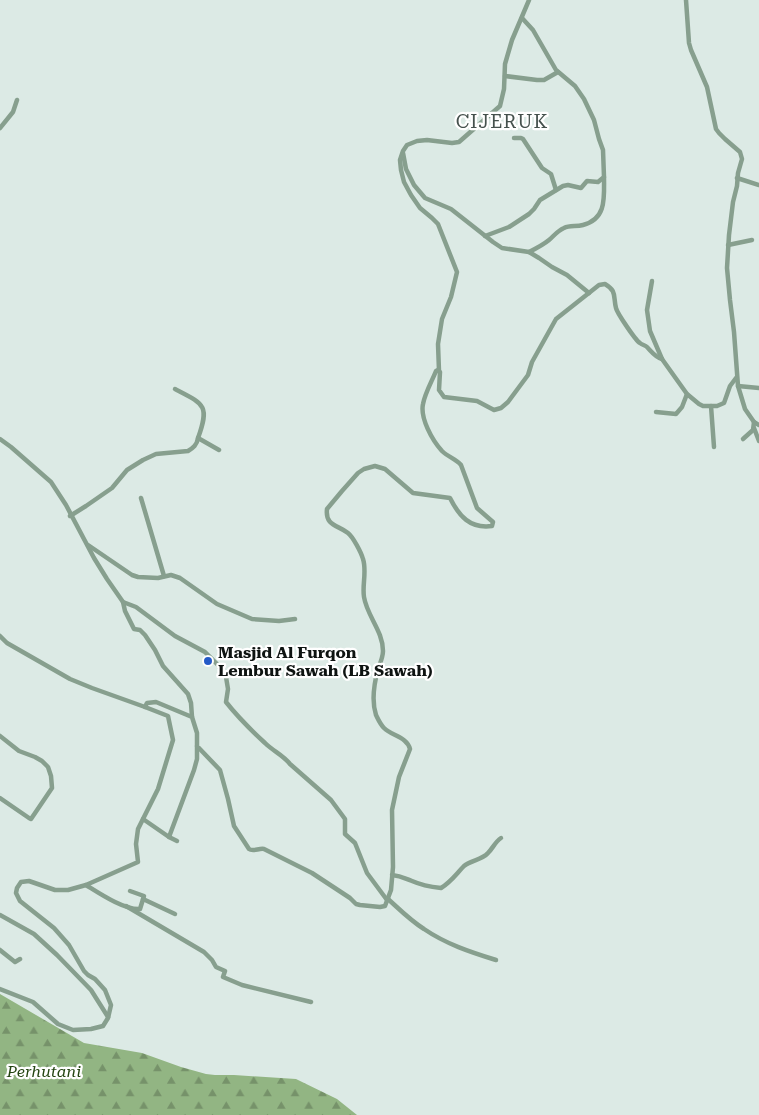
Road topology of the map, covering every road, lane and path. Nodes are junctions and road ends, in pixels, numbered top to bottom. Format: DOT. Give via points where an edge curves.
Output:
graph roads {
  1 [pos="529,0"];
  2 [pos="686,0"];
  3 [pos="522,18"];
  4 [pos="558,72"];
  5 [pos="505,76"];
  6 [pos="18,100"];
  7 [pos="0,128"];
  8 [pos="514,138"];
  9 [pos="403,150"];
  10 [pos="604,177"];
  11 [pos="737,178"];
  12 [pos="759,185"];
  13 [pos="556,190"];
  14 [pos="485,236"];
  15 [pos="752,240"];
  16 [pos="728,245"];
  17 [pos="529,252"];
  18 [pos="652,281"];
  19 [pos="589,293"];
  20 [pos="662,359"];
  21 [pos="439,370"];
  22 [pos="737,374"];
  23 [pos="738,386"];
  24 [pos="759,388"];
  25 [pos="175,389"];
  26 [pos="687,394"];
  27 [pos="711,406"];
  28 [pos="656,412"];
  29 [pos="757,423"];
  30 [pos="754,428"];
  31 [pos="198,438"];
  32 [pos="0,439"];
  33 [pos="744,439"];
  34 [pos="759,441"];
  35 [pos="714,447"];
  36 [pos="219,450"];
  37 [pos="142,498"];
  38 [pos="70,516"];
  39 [pos="87,544"];
  40 [pos="164,576"];
  41 [pos="123,602"];
  42 [pos="295,620"];
  43 [pos="0,636"];
  44 [pos="145,707"];
  45 [pos="192,717"];
  46 [pos="0,736"];
  47 [pos="197,746"];
  48 [pos="0,798"];
  49 [pos="143,819"];
  50 [pos="169,837"];
  51 [pos="501,838"];
  52 [pos="177,841"];
  53 [pos="392,875"];
  54 [pos="86,885"];
  55 [pos="130,891"];
  56 [pos="143,899"];
  57 [pos="388,899"];
  58 [pos="126,906"];
  59 [pos="175,914"];
  60 [pos="0,915"];
  61 [pos="0,950"];
  62 [pos="20,959"];
  63 [pos="496,960"];
  64 [pos="0,989"];
  65 [pos="310,1002"];
  66 [pos="111,1005"];
  67 [pos="101,1006"];
  68 [pos="108,1018"];
  1 -- 3 [label="street"];
  2 -- 11 [label="street" via="689,43 707,87 716,129 740,152 742,159"];
  3 -- 4 [label="street"];
  3 -- 5 [label="street" via="512,40"];
  4 -- 5 [label="street" via="544,80"];
  4 -- 10 [label="street" via="582,94 591,114 603,150"];
  5 -- 9 [label="street" via="500,106 464,139 452,143 427,140 407,145"];
  6 -- 7 [label="street"];
  8 -- 13 [label="street" via="523,139 542,168 551,174"];
  9 -- 14 [label="street" via="406,169 425,198 451,209"];
  9 -- 21 [label="street" via="400,160 404,182 420,208 438,224 457,272 442,319 438,344"];
  10 -- 13 [label="street" via="598,182 586,181 581,188 566,186"];
  10 -- 17 [label="street" via="603,205 596,219 581,226 561,229"];
  11 -- 12 [label="street"];
  11 -- 16 [label="street"];
  13 -- 14 [label="street" via="509,227"];
  14 -- 17 [label="street" via="502,248"];
  15 -- 16 [label="street"];
  16 -- 22 [label="street" via="727,268"];
  17 -- 19 [label="street"];
  18 -- 20 [label="street" via="647,310 650,331"];
  19 -- 20 [label="street" via="602,284 608,286 614,295 616,308 640,344"];
  19 -- 21 [label="street" via="556,319 528,375 499,409 477,401 444,397 439,390"];
  20 -- 26 [label="street"];
  21 -- 53 [label="street" via="424,401 423,415 437,445 461,465 476,508 493,525 485,527 470,522 458,512 450,498 413,493 385,469 375,466 358,473 326,513 328,521 351,536 364,561 364,596 379,631 383,652 375,679 378,720 384,728 407,742 410,748 393,801"];
  22 -- 23 [label="street"];
  22 -- 27 [label="street" via="724,403"];
  23 -- 24 [label="street"];
  23 -- 29 [label="street" via="746,409"];
  25 -- 31 [label="street" via="202,407 204,422"];
  26 -- 27 [label="street" via="701,406"];
  26 -- 28 [label="street" via="676,414"];
  27 -- 35 [label="street"];
  29 -- 30 [label="street"];
  30 -- 33 [label="street"];
  30 -- 34 [label="street"];
  31 -- 36 [label="street"];
  31 -- 38 [label="street" via="188,451 156,454 143,460 127,470 112,488"];
  32 -- 38 [label="street" via="51,482"];
  37 -- 40 [label="street"];
  38 -- 39 [label="street"];
  39 -- 40 [label="street" via="132,575"];
  39 -- 41 [label="street"];
  40 -- 42 [label="street" via="180,578 217,604 252,619"];
  41 -- 45 [label="street" via="134,629 145,635 163,666 188,694"];
  41 -- 57 [label="street" via="205,652 218,665 226,677 226,702 267,745 331,800 345,819 345,834 356,843 364,868"];
  43 -- 44 [label="street" via="70,679"];
  44 -- 45 [label="street" via="147,702 156,702"];
  44 -- 49 [label="street" via="168,716 173,740 158,789"];
  45 -- 47 [label="street"];
  46 -- 48 [label="street" via="19,751 42,761 51,776 52,788 32,819"];
  47 -- 50 [label="street" via="197,759"];
  47 -- 57 [label="street" via="220,770 234,826 249,849 260,848 312,873 356,904 382,907"];
  49 -- 50 [label="street"];
  49 -- 54 [label="street" via="136,844 138,862"];
  50 -- 52 [label="street"];
  51 -- 53 [label="street" via="481,859 465,865 442,888"];
  53 -- 57 [label="street"];
  54 -- 58 [label="street"];
  54 -- 66 [label="street" via="55,890 25,881 18,885 16,894 22,904 63,937 84,971 105,990"];
  55 -- 56 [label="street" via="144,896"];
  56 -- 58 [label="street" via="140,909"];
  56 -- 59 [label="street"];
  57 -- 63 [label="street" via="439,938"];
  58 -- 65 [label="street" via="204,952 216,967 225,971 223,977"];
  60 -- 67 [label="street" via="34,934 84,982"];
  61 -- 62 [label="street" via="15,962"];
  64 -- 68 [label="street" via="33,1002 58,1024 74,1030 103,1026"];
  66 -- 67 [label="street"];
  66 -- 68 [label="street"];
  67 -- 68 [label="street"];
}
